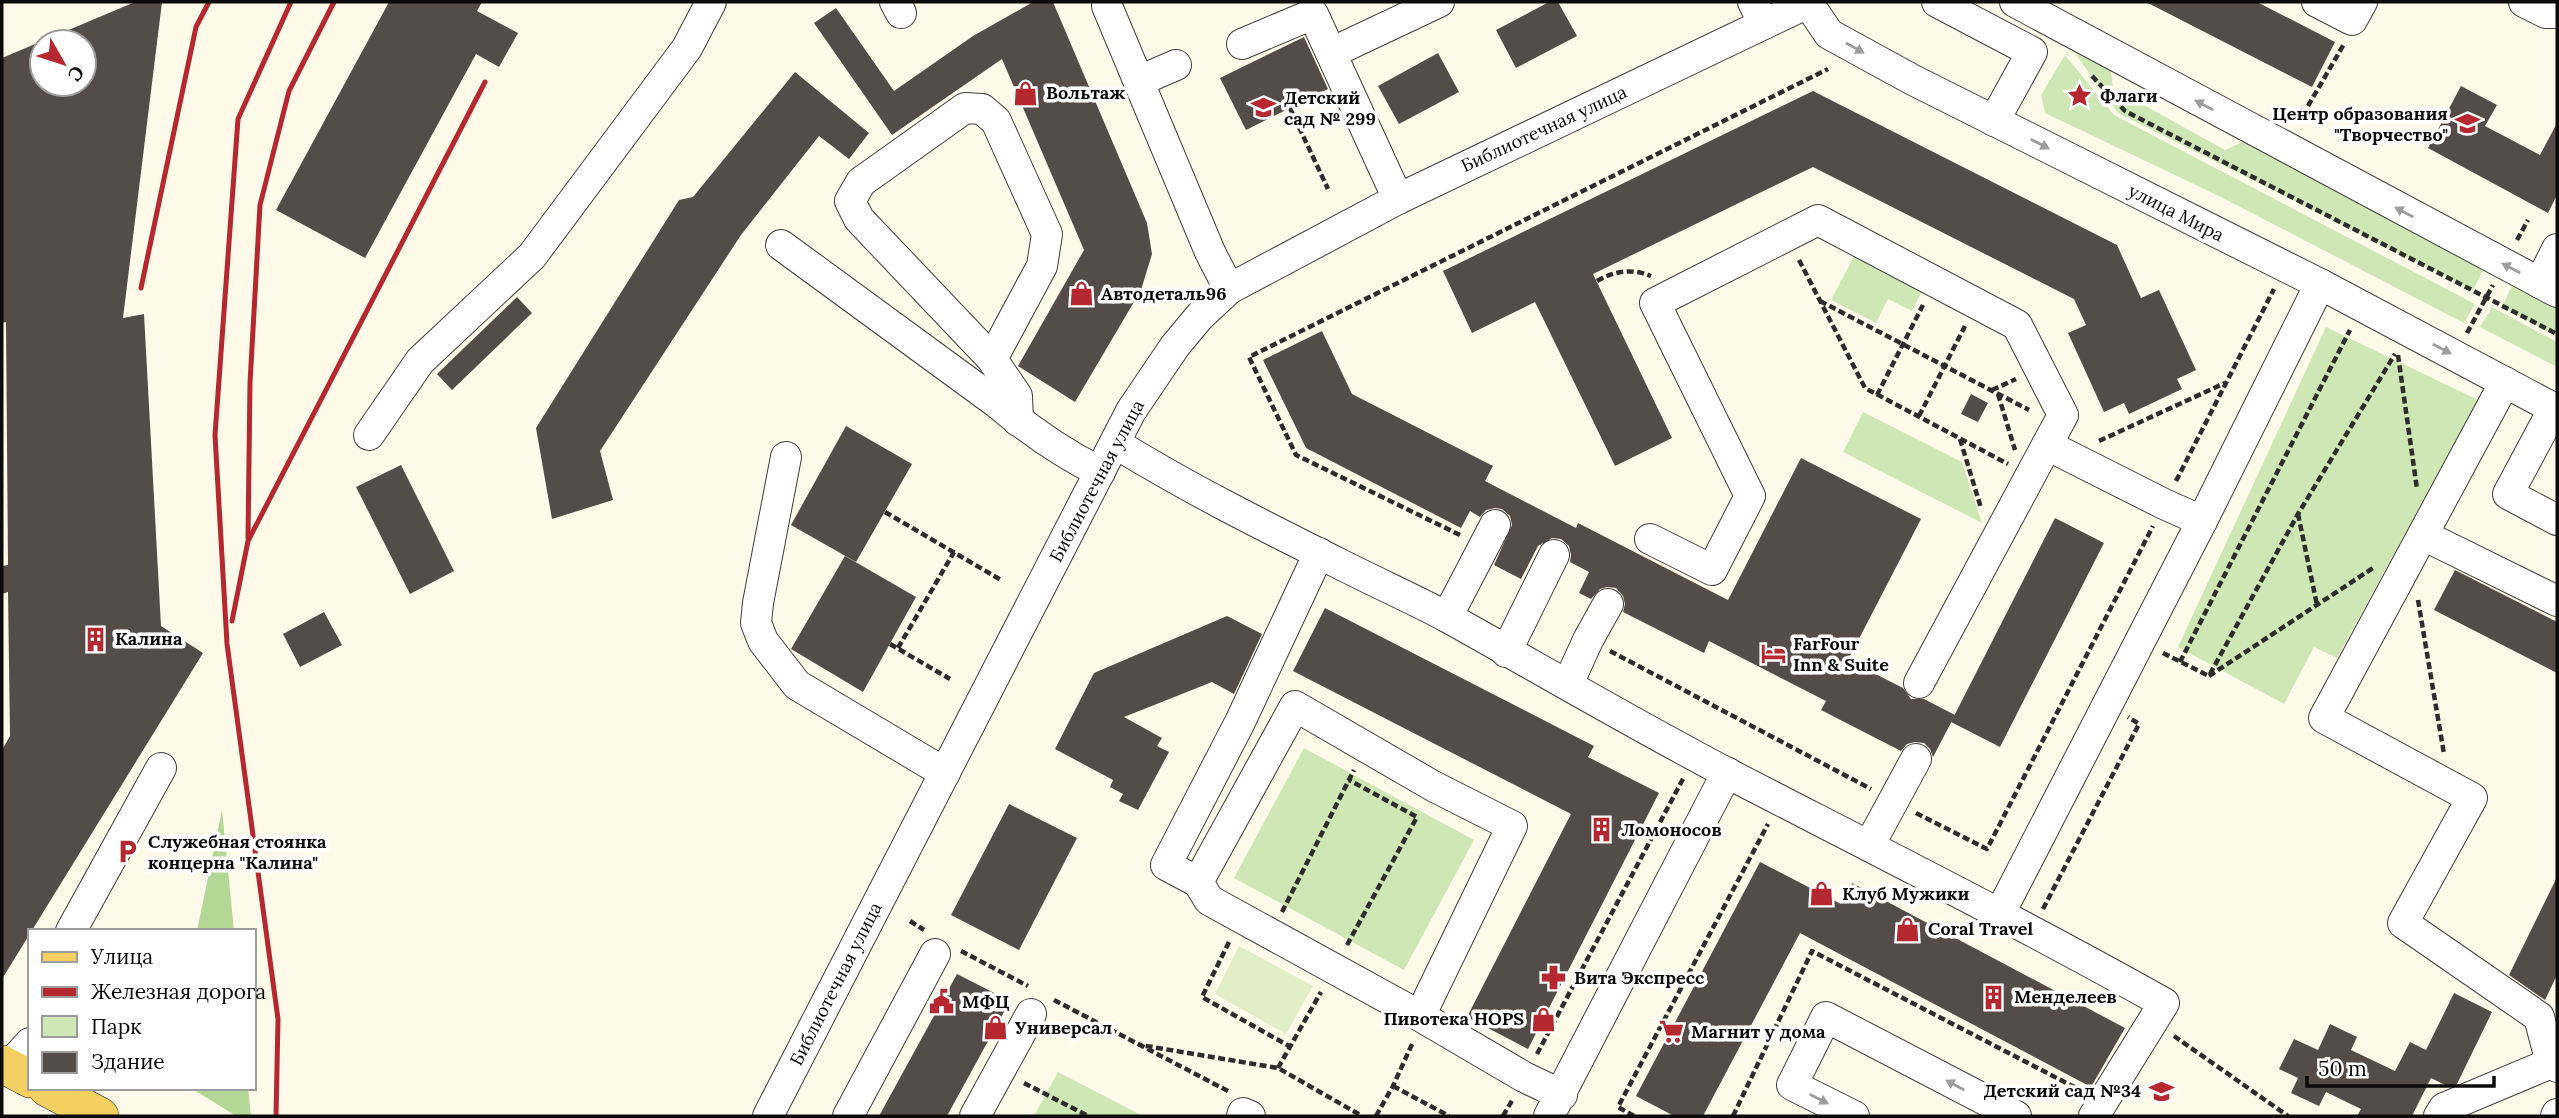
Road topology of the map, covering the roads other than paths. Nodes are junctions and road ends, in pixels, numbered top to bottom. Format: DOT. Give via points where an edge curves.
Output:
graph roads {
  1 [pos="711,2"];
  2 [pos="1439,2"];
  3 [pos="1809,2"];
  4 [pos="1937,2"];
  5 [pos="2015,2"];
  6 [pos="2316,2"];
  7 [pos="2524,2"];
  8 [pos="1107,6"];
  9 [pos="2357,11"];
  10 [pos="1758,13"];
  11 [pos="2557,13"];
  12 [pos="1242,44"];
  13 [pos="1331,52"];
  14 [pos="1176,65"];
  15 [pos="1139,81"];
  16 [pos="1994,121"];
  17 [pos="1398,199"];
  18 [pos="781,245"];
  19 [pos="2557,249"];
  20 [pos="2320,284"];
  21 [pos="2549,287"];
  22 [pos="1229,289"];
  23 [pos="992,359"];
  24 [pos="2505,382"];
  25 [pos="2556,409"];
  26 [pos="1018,421"];
  27 [pos="369,435"];
  28 [pos="2058,442"];
  29 [pos="1115,443"];
  30 [pos="786,457"];
  31 [pos="1100,472"];
  32 [pos="2557,520"];
  33 [pos="2202,521"];
  34 [pos="1490,536"];
  35 [pos="1650,539"];
  36 [pos="2417,546"];
  37 [pos="1319,553"];
  38 [pos="1554,555"];
  39 [pos="2557,601"];
  40 [pos="1608,604"];
  41 [pos="1447,617"];
  42 [pos="1506,652"];
  43 [pos="1919,683"];
  44 [pos="1568,684"];
  45 [pos="1916,759"];
  46 [pos="161,768"];
  47 [pos="945,772"];
  48 [pos="1728,774"];
  49 [pos="1870,844"];
  50 [pos="1198,883"];
  51 [pos="1999,915"];
  52 [pos="72,929"];
  53 [pos="947,952"];
  54 [pos="1038,1000"];
  55 [pos="1425,1019"];
  56 [pos="2554,1065"];
  57 [pos="51,1090"];
  58 [pos="2090,1105"];
  59 [pos="1556,1106"];
  60 [pos="99,1116"];
  61 [pos="768,1116"];
  62 [pos="848,1116"];
  63 [pos="975,1116"];
  64 [pos="1854,1116"];
  65 [pos="2016,1116"];
  66 [pos="2440,1116"];
  1 -- 27 [label="street" via="687,48 532,256 420,362"];
  2 -- 13 [label="street"];
  3 -- 10 [label="street, Библиотечная улица"];
  3 -- 16 [label="street, улица Мира, one-way" via="1829,34"];
  4 -- 16 [label="street" via="2032,52"];
  21 -- 5 [label="street, one-way"];
  6 -- 9 [label="street"];
  7 -- 11 [label="street"];
  8 -- 15 [label="street"];
  10 -- 17 [label="street, Библиотечная улица"];
  12 -- 13 [label="street" via="1313,13"];
  13 -- 17 [label="street"];
  14 -- 15 [label="street"];
  15 -- 22 [label="street"];
  16 -- 20 [label="street, улица Мира, one-way"];
  17 -- 22 [label="street, Библиотечная улица"];
  18 -- 26 [label="street"];
  19 -- 21 [label="street"];
  20 -- 24 [label="street, улица Мира, one-way"];
  20 -- 33 [label="street"];
  22 -- 29 [label="street, Библиотечная улица" via="1175,346"];
  23 -- 23 [label="street" via="859,219 850,201 861,181 965,108 982,109 996,121 1047,234 1042,266"];
  23 -- 26 [label="street" via="1017,396"];
  24 -- 25 [label="street, улица Мира"];
  24 -- 36 [label="street"];
  25 -- 32 [label="street" via="2508,494"];
  26 -- 31 [label="street" via="1066,455"];
  28 -- 33 [label="street"];
  28 -- 35 [label="street" via="2063,415 2017,325 1818,220 1655,303 1749,496 1712,570"];
  28 -- 43 [label="street" via="2026,473"];
  29 -- 31 [label="street, Библиотечная улица"];
  29 -- 37 [label="street"];
  30 -- 47 [label="street" via="758,603 756,623 763,641 797,685"];
  31 -- 47 [label="street, Библиотечная улица"];
  33 -- 51 [label="street"];
  34 -- 41 [label="street"];
  36 -- 39 [label="street"];
  36 -- 56 [label="street" via="2324,718 2472,798 2403,923 2539,1017"];
  37 -- 41 [label="street"];
  37 -- 50 [label="street" via="1166,865"];
  38 -- 42 [label="street"];
  40 -- 44 [label="street"];
  41 -- 42 [label="street"];
  42 -- 44 [label="street"];
  44 -- 48 [label="street"];
  45 -- 49 [label="street"];
  46 -- 52 [label="street"];
  47 -- 61 [label="street, Библиотечная улица"];
  48 -- 49 [label="street"];
  48 -- 59 [label="street"];
  49 -- 51 [label="street"];
  50 -- 55 [label="street" via="1209,900"];
  50 -- 55 [label="street" via="1295,706 1512,826"];
  51 -- 58 [label="street" via="2164,1003"];
  53 -- 62 [label="street"];
  54 -- 63 [label="street"];
  55 -- 59 [label="street" via="1524,1077"];
  56 -- 66 [label="street" via="2444,1108"];
  57 -- 60 [label="main road"];
  65 -- 64 [label="street, one-way" via="1826,1017 1792,1084"];
}
